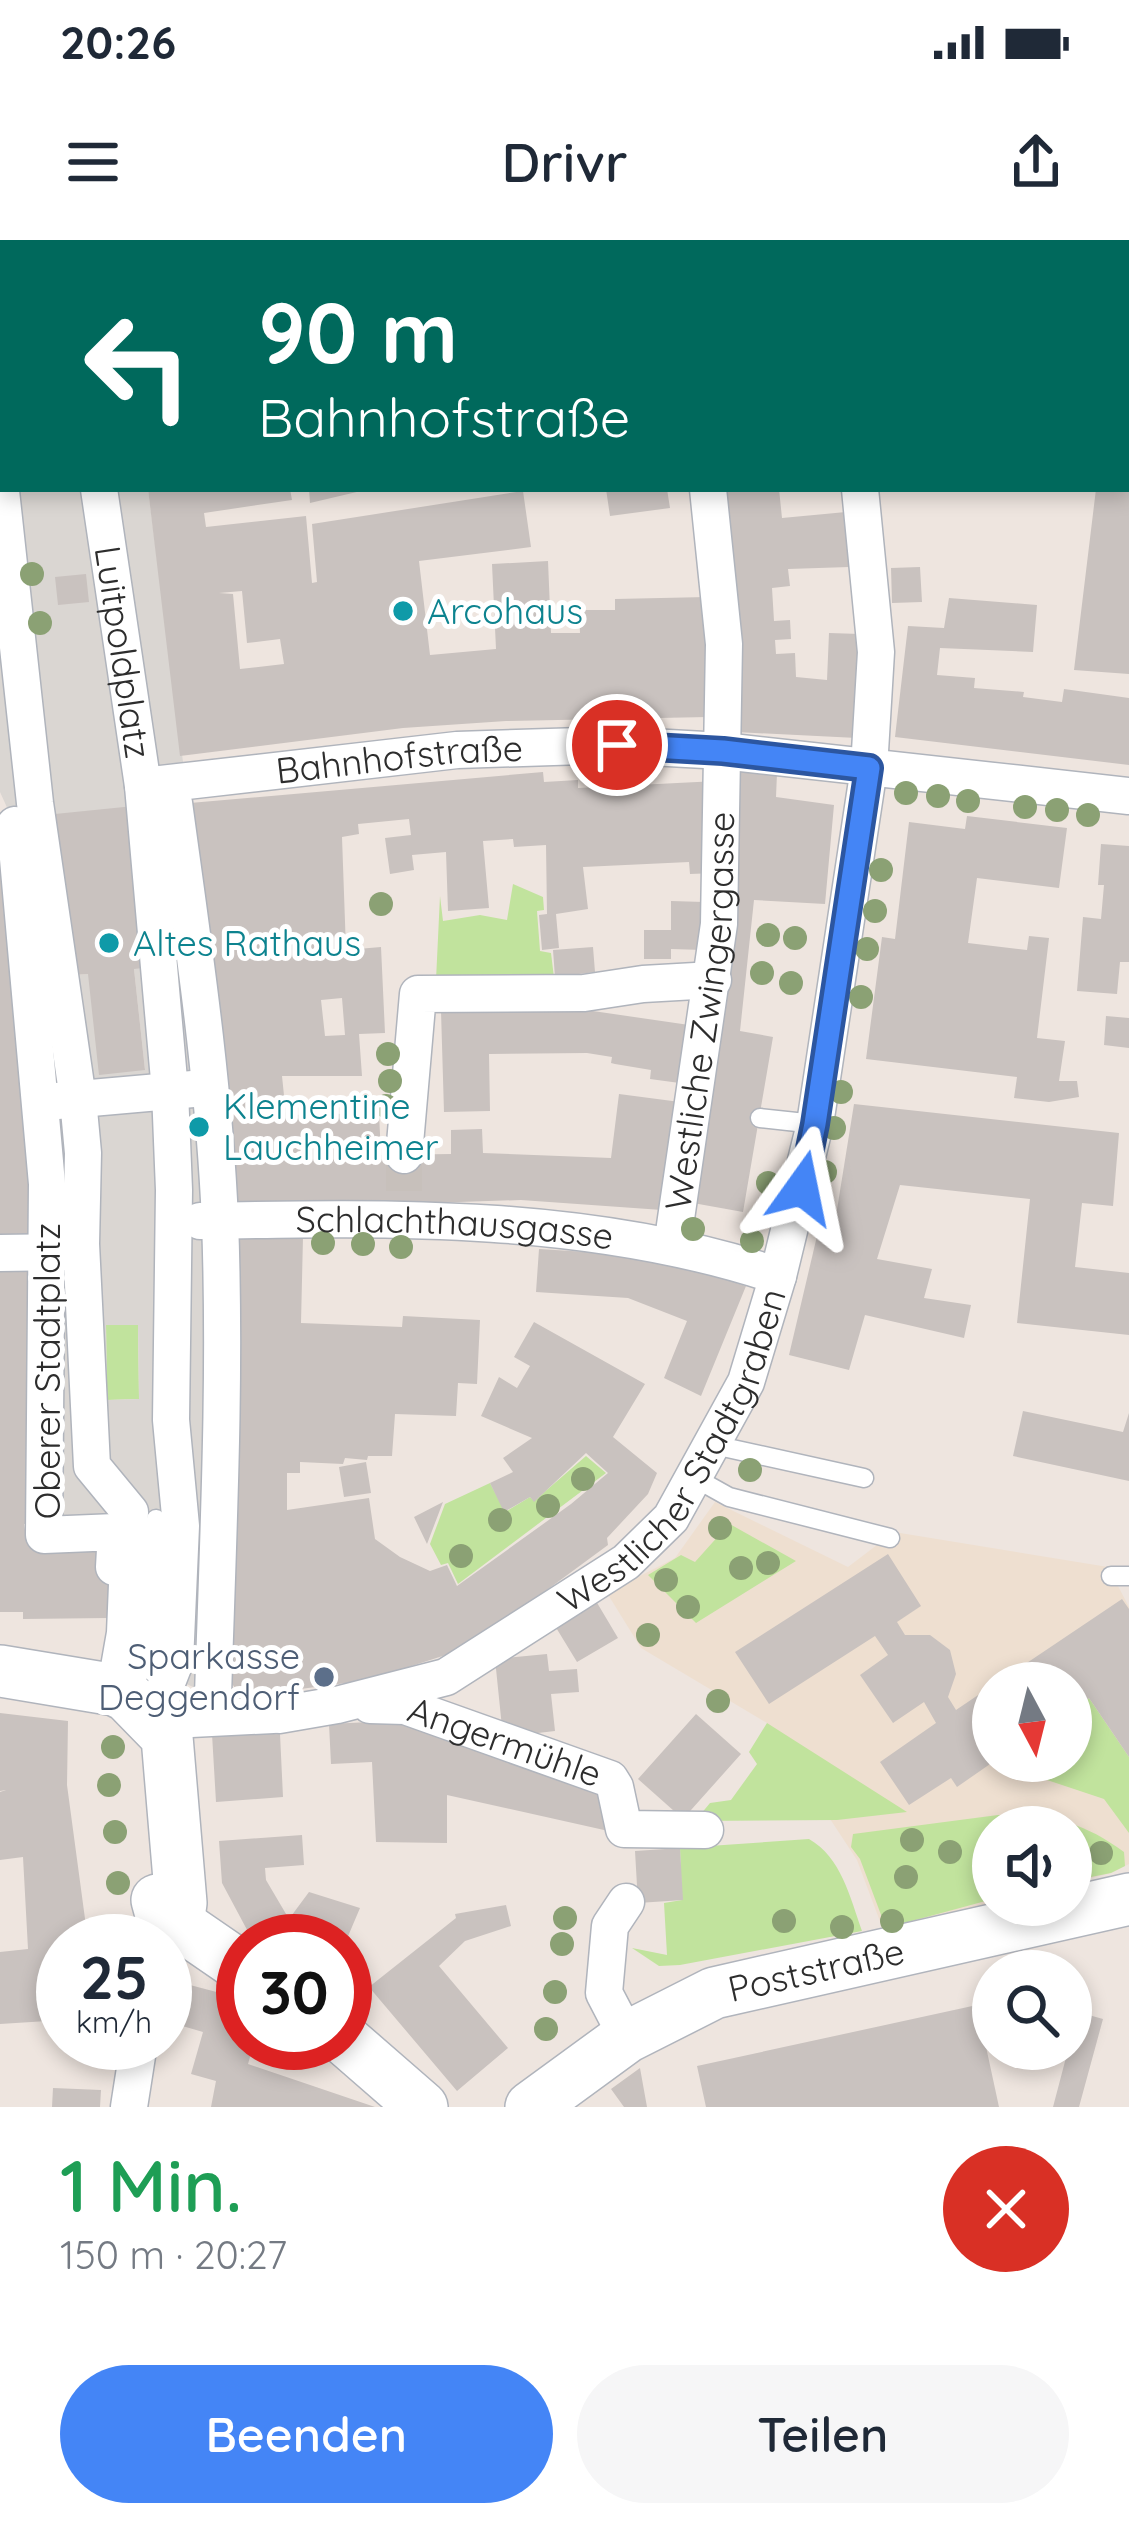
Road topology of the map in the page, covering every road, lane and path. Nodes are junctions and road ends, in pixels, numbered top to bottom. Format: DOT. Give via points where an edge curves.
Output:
graph roads {
  1 [pos="0,492"];
  2 [pos="100,492"];
  3 [pos="707,492"];
  4 [pos="860,492"];
  5 [pos="723,751"];
  6 [pos="869,768"];
  7 [pos="163,790"];
  8 [pos="1129,796"];
  9 [pos="15,814"];
  10 [pos="713,980"];
  11 [pos="211,1087"];
  12 [pos="170,1091"];
  13 [pos="78,1099"];
  14 [pos="41,1103"];
  15 [pos="760,1118"];
  16 [pos="815,1124"];
  17 [pos="404,1155"];
  18 [pos="84,1183"];
  19 [pos="47,1184"];
  20 [pos="220,1220"];
  21 [pos="174,1222"];
  22 [pos="672,1246"];
  23 [pos="44,1252"];
  24 [pos="81,1252"];
  25 [pos="0,1253"];
  26 [pos="768,1272"];
  27 [pos="220,1437"];
  28 [pos="173,1439"];
  29 [pos="714,1445"];
  30 [pos="695,1478"];
  31 [pos="864,1478"];
  32 [pos="156,1519"];
  33 [pos="890,1538"];
  34 [pos="0,1670"];
  35 [pos="126,1687"];
  36 [pos="214,1696"];
  37 [pos="337,1705"];
  38 [pos="705,1830"];
  39 [pos="1129,1899"];
  40 [pos="626,1902"];
  41 [pos="161,1914"];
  42 [pos="627,2037"];
  43 [pos="372,2063"];
  44 [pos="135,2070"];
  45 [pos="129,2107"];
  46 [pos="422,2107"];
  47 [pos="531,2107"];
  1 -- 9 [label="street"];
  2 -- 7 [label="street, Luitpoldplatz"];
  3 -- 5 [label="street, Westliche Zwingergasse" via="724,644"];
  4 -- 6 [label="street, Westlicher Stadtgraben" via="876,652"];
  5 -- 6 [label="street, Bahnhofstraße"];
  5 -- 7 [label="street, Bahnhofstraße" via="457,750"];
  5 -- 10 [label="street, Westliche Zwingergasse"];
  6 -- 8 [label="street, Bahnhofstraße"];
  6 -- 16 [label="street, Westlicher Stadtgraben"];
  7 -- 11 [label="street"];
  7 -- 12 [label="street, Oberer Stadtplatz" via="155,1021"];
  9 -- 13 [label="street, Oberer Stadtplatz" via="51,859 80,1031"];
  9 -- 14 [label="street, Oberer Stadtplatz"];
  10 -- 17 [label="street" via="584,993 418,994"];
  10 -- 22 [label="street, Westliche Zwingergasse"];
  11 -- 12 [label="street"];
  11 -- 20 [label="street"];
  12 -- 13 [label="street"];
  12 -- 21 [label="street, Oberer Stadtplatz"];
  13 -- 14 [label="street"];
  13 -- 18 [label="street, Oberer Stadtplatz"];
  14 -- 19 [label="street, Oberer Stadtplatz"];
  15 -- 16 [label="lane"];
  16 -- 26 [label="street, Westlicher Stadtgraben"];
  18 -- 19 [label="lane"];
  18 -- 24 [label="street, Oberer Stadtplatz"];
  19 -- 23 [label="street, Oberer Stadtplatz"];
  20 -- 21 [label="street"];
  20 -- 22 [label="street, Schlachthausgasse" via="404,1212"];
  20 -- 27 [label="street"];
  21 -- 28 [label="street, Oberer Stadtplatz"];
  22 -- 26 [label="street, Schlachthausgasse"];
  23 -- 24 [label="street"];
  23 -- 25 [label="street"];
  23 -- 35 [label="street, Oberer Stadtplatz" via="44,1535 116,1532"];
  24 -- 35 [label="street, Oberer Stadtplatz" via="92,1466 130,1512"];
  26 -- 29 [label="street, Westlicher Stadtgraben" via="746,1382"];
  27 -- 28 [label="street"];
  27 -- 36 [label="street"];
  28 -- 35 [label="street, Oberer Stadtplatz" via="181,1526 175,1658"];
  29 -- 30 [label="street, Westlicher Stadtgraben"];
  29 -- 31 [label="lane"];
  30 -- 33 [label="lane" via="729,1497"];
  30 -- 37 [label="street, Westlicher Stadtgraben" via="671,1517 626,1562 446,1677"];
  32 -- 35 [label="lane" via="149,1655"];
  34 -- 35 [label="street"];
  35 -- 37 [label="street, Westlicher Stadtgraben" via="276,1715"];
  35 -- 41 [label="street, Oberer Stadtplatz" via="144,1762"];
  37 -- 38 [label="street, Angermühle" via="405,1706 610,1779 624,1829"];
  39 -- 42 [label="street, Poststraße" via="714,1993"];
  40 -- 42 [label="street" via="610,1926 604,1993"];
  42 -- 47 [label="street, Poststraße"];
  43 -- 46 [label="street"];
  44 -- 45 [label="street"];
}
